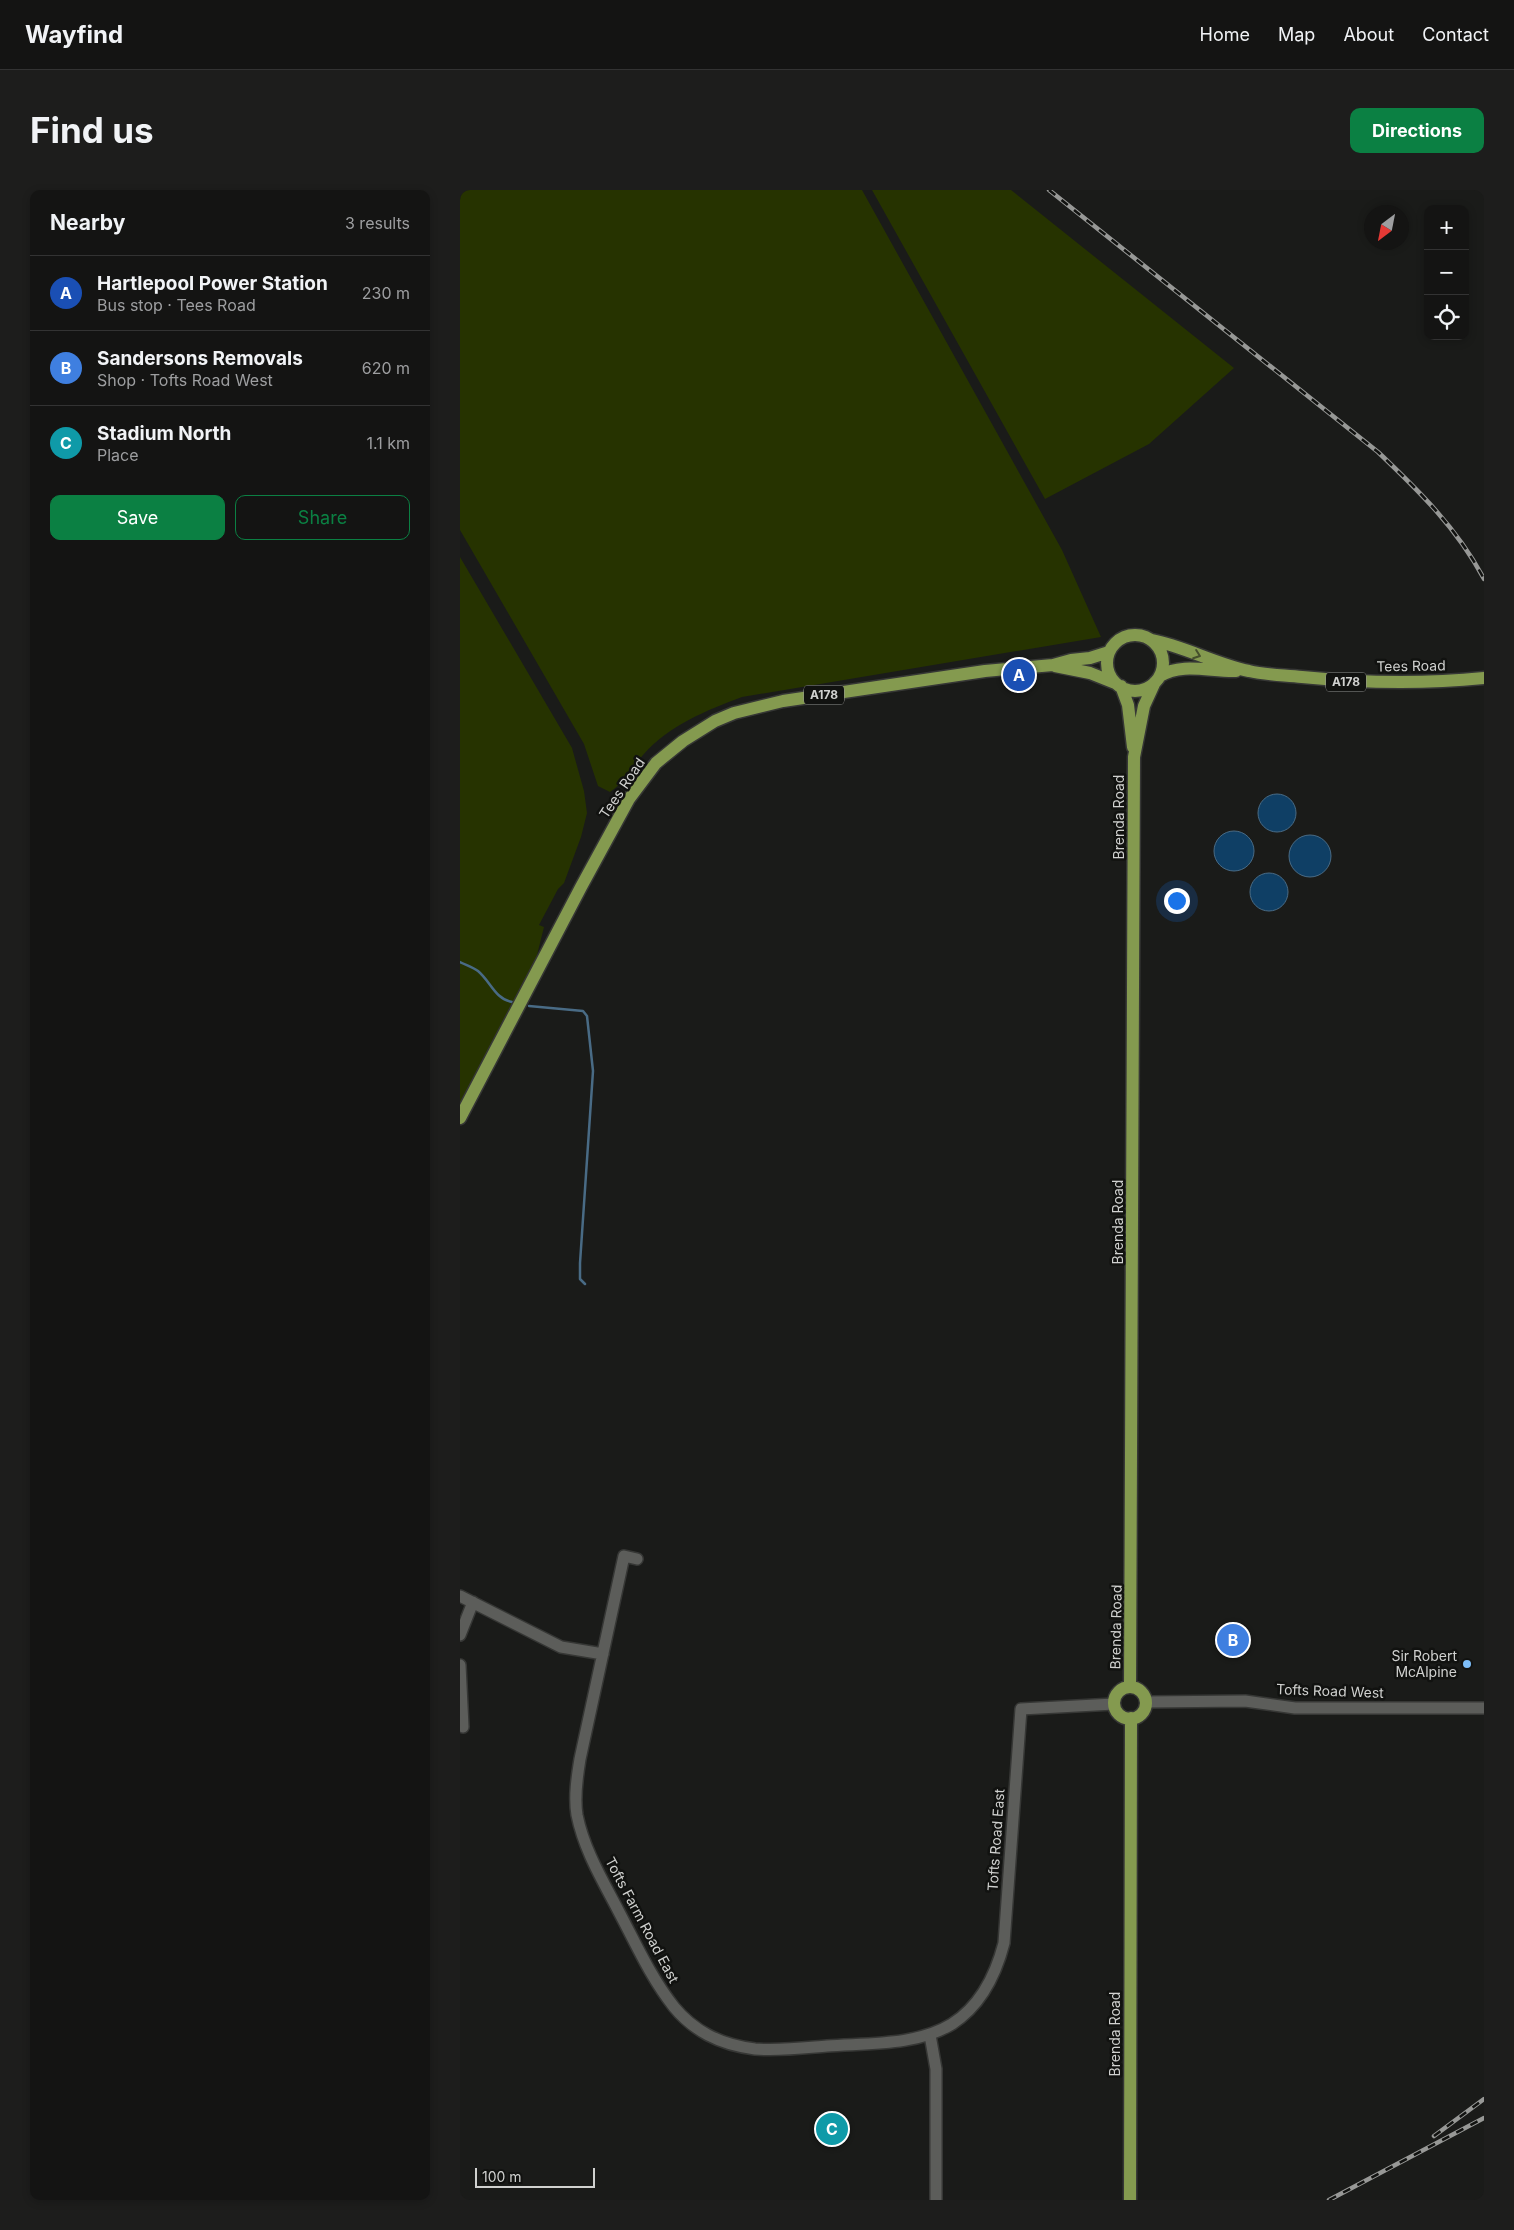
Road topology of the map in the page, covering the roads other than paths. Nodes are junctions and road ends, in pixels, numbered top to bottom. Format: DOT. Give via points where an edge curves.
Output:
graph roads {
  1 [pos="1151,640"];
  2 [pos="1109,652"];
  3 [pos="1053,665"];
  4 [pos="1249,671"];
  5 [pos="1484,678"];
  6 [pos="1157,679"];
  7 [pos="1119,685"];
  8 [pos="1134,757"];
  9 [pos="460,1118"];
  10 [pos="637,1559"];
  11 [pos="460,1596"];
  12 [pos="473,1602"];
  13 [pos="460,1635"];
  14 [pos="603,1654"];
  15 [pos="460,1665"];
  16 [pos="1130,1687"];
  17 [pos="1146,1702"];
  18 [pos="1114,1704"];
  19 [pos="1484,1708"];
  20 [pos="1131,1718"];
  21 [pos="463,1727"];
  22 [pos="930,2035"];
  23 [pos="936,2200"];
  24 [pos="1130,2200"];
  1 -- 2 [label="main road, A178" via="1129,635 1114,644"];
  1 -- 4 [label="main road, Tees Road / A178, one-way"];
  1 -- 6 [label="main road" via="1160,650 1162,659"];
  2 -- 3 [label="main road, Tees Road / A178"];
  2 -- 7 [label="main road" via="1110,675"];
  3 -- 7 [label="main road, Tees Road / A178" via="1090,673"];
  3 -- 9 [label="main road, Tees Road / A178" via="915,680 756,707 715,721 675,746 646,774 625,807"];
  4 -- 5 [label="main road, Tees Road / A178" via="1348,682 1406,683"];
  4 -- 6 [label="main road, Tees Road / A178" via="1181,668 1169,670"];
  6 -- 7 [label="main road, A178" via="1145,688 1134,690"];
  6 -- 8 [label="main road, Brenda Road" via="1144,706"];
  7 -- 8 [label="main road, Brenda Road" via="1128,705"];
  8 -- 16 [label="main road, Brenda Road"];
  10 -- 14 [label="street, Tofts Farm Road East" via="624,1556"];
  11 -- 12 [label="street"];
  12 -- 13 [label="street"];
  12 -- 14 [label="street" via="561,1647"];
  14 -- 22 [label="street, Tofts Farm Road East" via="580,1759 577,1814 598,1870 650,1973 674,2007 687,2021 708,2035 756,2049 887,2042"];
  15 -- 21 [label="street"];
  16 -- 17 [label="main road" via="1143,1694"];
  16 -- 18 [label="main road" via="1117,1693"];
  17 -- 19 [label="street, Tofts Road West" via="1245,1701 1301,1708"];
  17 -- 20 [label="main road" via="1140,1716"];
  18 -- 20 [label="main road" via="1116,1711"];
  18 -- 22 [label="street, Tofts Road East" via="1021,1709 1004,1943 1000,1960 994,1976 967,2011 952,2024"];
  20 -- 24 [label="main road, Brenda Road"];
  22 -- 23 [label="street" via="936,2070"];
}
